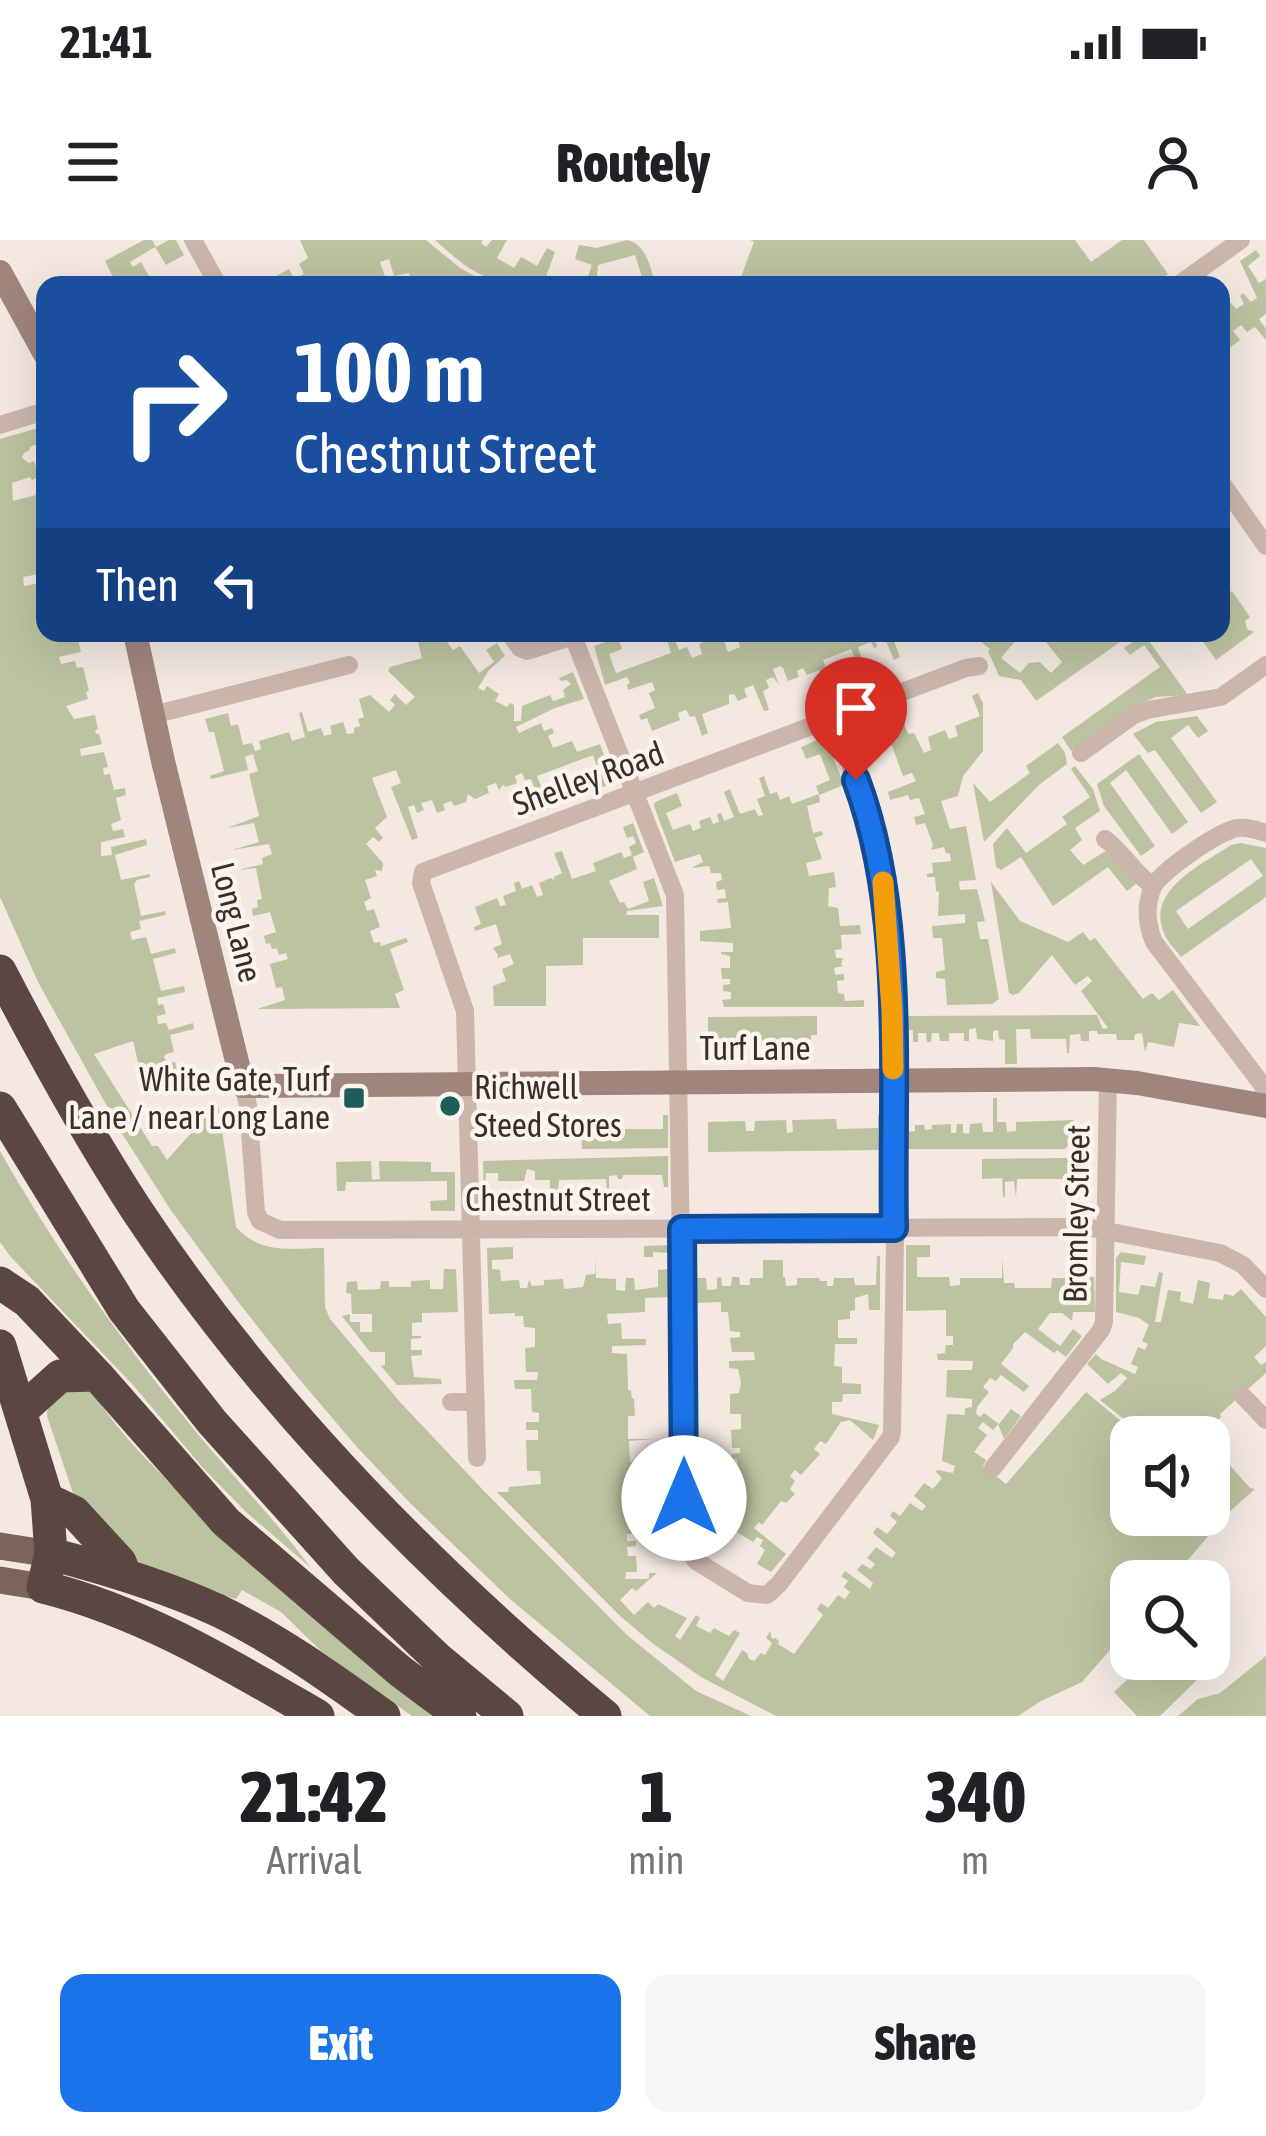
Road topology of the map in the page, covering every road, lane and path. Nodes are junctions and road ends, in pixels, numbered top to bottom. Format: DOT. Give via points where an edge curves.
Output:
graph roads {
  1 [pos="193,240"];
  2 [pos="1241,240"];
  3 [pos="0,272"];
  4 [pos="213,276"];
  5 [pos="1191,276"];
  6 [pos="36,338"];
  7 [pos="36,414"];
  8 [pos="0,425"];
  9 [pos="1230,495"];
  10 [pos="1266,545"];
  11 [pos="137,642"];
  12 [pos="515,642"];
  13 [pos="556,642"];
  14 [pos="581,642"];
  15 [pos="349,664"];
  16 [pos="1266,665"];
  17 [pos="979,666"];
  18 [pos="153,715"];
  19 [pos="834,718"];
  20 [pos="1081,753"];
  21 [pos="634,793"];
  22 [pos="1266,833"];
  23 [pos="1105,839"];
  24 [pos="1154,886"];
  25 [pos="0,971"];
  26 [pos="1108,1079"];
  27 [pos="893,1080"];
  28 [pos="678,1082"];
  29 [pos="466,1083"];
  30 [pos="243,1086"];
  31 [pos="1264,1106"];
  32 [pos="0,1108"];
  33 [pos="267,1226"];
  34 [pos="894,1228"];
  35 [pos="471,1229"];
  36 [pos="682,1229"];
  37 [pos="1106,1230"];
  38 [pos="0,1283"];
  39 [pos="1266,1289"];
  40 [pos="0,1346"];
  41 [pos="97,1375"];
  42 [pos="1244,1396"];
  43 [pos="451,1402"];
  44 [pos="476,1402"];
  45 [pos="20,1411"];
  46 [pos="1266,1420"];
  47 [pos="983,1445"];
  48 [pos="477,1458"];
  49 [pos="46,1499"];
  50 [pos="0,1546"];
  51 [pos="47,1570"];
  52 [pos="125,1574"];
  53 [pos="0,1580"];
  54 [pos="319,1716"];
  55 [pos="384,1716"];
  56 [pos="460,1716"];
  57 [pos="507,1716"];
  58 [pos="605,1716"];
  1 -- 4 [label="street"];
  2 -- 5 [label="street"];
  3 -- 6 [label="street"];
  7 -- 8 [label="street"];
  9 -- 10 [label="street"];
  11 -- 18 [label="street, Long Lane"];
  12 -- 13 [label="street" via="527,651"];
  14 -- 21 [label="street"];
  15 -- 18 [label="street"];
  16 -- 20 [label="street" via="1221,697 1134,715"];
  17 -- 19 [label="street, Shelley Road"];
  18 -- 30 [label="street, Long Lane"];
  19 -- 21 [label="street, Shelley Road"];
  19 -- 27 [label="street" via="881,862"];
  21 -- 28 [label="street" via="675,896"];
  21 -- 29 [label="street, Shelley Road" via="423,872 465,1011"];
  22 -- 24 [label="street" via="1229,830"];
  23 -- 24 [label="street"];
  24 -- 31 [label="street" via="1147,918 1154,942 1264,1087"];
  25 -- 58 [label="highway" via="138,1211 261,1377 424,1555"];
  26 -- 27 [label="street, Turf Lane"];
  26 -- 31 [label="street, Turf Lane"];
  26 -- 37 [label="street, Bromley Street"];
  27 -- 28 [label="street, Turf Lane"];
  27 -- 34 [label="street"];
  28 -- 29 [label="street, Turf Lane"];
  28 -- 36 [label="street"];
  29 -- 30 [label="street, Turf Lane"];
  29 -- 35 [label="street"];
  30 -- 33 [label="street, Long Lane" via="256,1212"];
  32 -- 57 [label="highway" via="124,1310 212,1422 346,1571"];
  33 -- 35 [label="street, Chestnut Street"];
  34 -- 36 [label="street, Chestnut Street"];
  34 -- 36 [label="street" via="891,1437 761,1597 696,1561 686,1547"];
  34 -- 37 [label="street, Chestnut Street"];
  35 -- 36 [label="street, Chestnut Street"];
  35 -- 44 [label="street"];
  37 -- 39 [label="street, Chestnut Street" via="1220,1253"];
  37 -- 47 [label="street, Bromley Street" via="1101,1330 997,1463"];
  38 -- 41 [label="highway"];
  40 -- 45 [label="highway"];
  41 -- 45 [label="highway" via="60,1376"];
  41 -- 56 [label="highway" via="226,1522"];
  42 -- 46 [label="street"];
  43 -- 44 [label="street"];
  44 -- 48 [label="street"];
  45 -- 49 [label="highway"];
  49 -- 51 [label="highway"];
  49 -- 52 [label="highway" via="74,1513"];
  50 -- 51 [label="main road"];
  51 -- 52 [label="highway"];
  51 -- 53 [label="main road"];
  51 -- 54 [label="highway" via="87,1599 188,1641"];
  52 -- 55 [label="highway" via="258,1632"];
}
